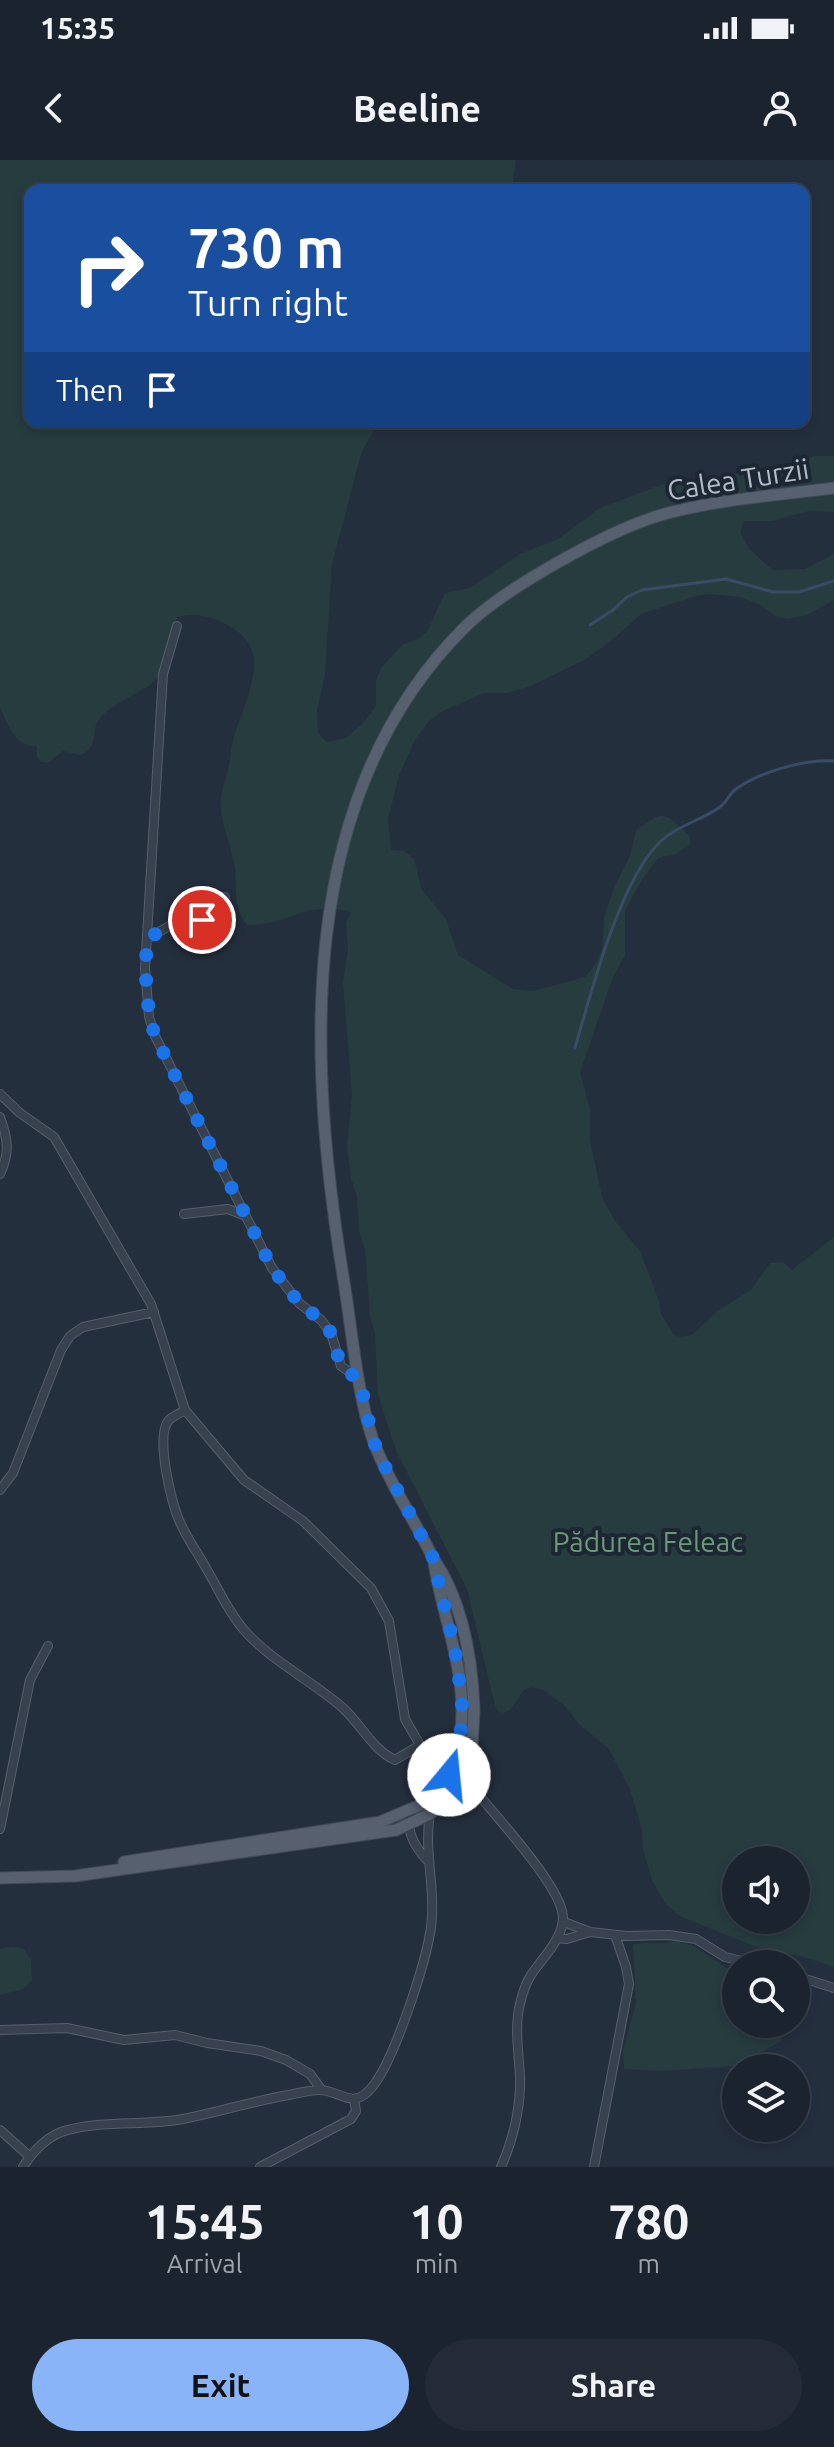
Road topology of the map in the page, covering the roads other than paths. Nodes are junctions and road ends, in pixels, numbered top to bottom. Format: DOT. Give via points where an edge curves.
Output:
graph roads {
  1 [pos="834,488"];
  2 [pos="177,626"];
  3 [pos="225,897"];
  4 [pos="147,939"];
  5 [pos="0,1094"];
  6 [pos="0,1117"];
  7 [pos="0,1174"];
  8 [pos="184,1214"];
  9 [pos="247,1216"];
  10 [pos="154,1312"];
  11 [pos="360,1381"];
  12 [pos="185,1410"];
  13 [pos="0,1490"];
  14 [pos="433,1558"];
  15 [pos="48,1646"];
  16 [pos="420,1745"];
  17 [pos="474,1764"];
  18 [pos="451,1765"];
  19 [pos="466,1783"];
  20 [pos="412,1810"];
  21 [pos="430,1814"];
  22 [pos="407,1826"];
  23 [pos="0,1829"];
  24 [pos="427,1860"];
  25 [pos="0,1870"];
  26 [pos="0,1878"];
  27 [pos="564,1922"];
  28 [pos="590,1932"];
  29 [pos="615,1935"];
  30 [pos="557,1938"];
  31 [pos="722,1955"];
  32 [pos="810,1980"];
  33 [pos="834,1988"];
  34 [pos="0,2030"];
  35 [pos="321,2089"];
  36 [pos="354,2099"];
  37 [pos="0,2130"];
  38 [pos="29,2156"];
  39 [pos="23,2167"];
  40 [pos="260,2167"];
  41 [pos="501,2167"];
  42 [pos="594,2167"];
  1 -- 11 [label="main road, Calea Turzii" via="690,508 650,519 541,574 487,609 463,628 403,704 352,814 324,947 325,1110 333,1210"];
  2 -- 4 [label="street" via="163,674"];
  3 -- 4 [label="street" via="209,918 176,922"];
  4 -- 9 [label="street" via="146,994 155,1036"];
  5 -- 10 [label="street" via="54,1137"];
  6 -- 7 [label="street" via="8,1152"];
  8 -- 9 [label="street" via="228,1209"];
  9 -- 11 [label="street" via="272,1268 299,1303 321,1320 341,1366"];
  10 -- 12 [label="street"];
  10 -- 13 [label="street" via="83,1327 70,1336 13,1473"];
  11 -- 14 [label="main road, Calea Turzii" via="380,1457"];
  12 -- 16 [label="street" via="244,1480 303,1521 371,1588 389,1621 405,1719"];
  12 -- 16 [label="street" via="169,1420 163,1444 178,1519 244,1631 324,1690 388,1757 403,1758"];
  14 -- 17 [label="main road" via="452,1591 467,1655"];
  14 -- 18 [label="main road" via="460,1686 461,1729"];
  15 -- 23 [label="street" via="30,1680"];
  16 -- 18 [label="street"];
  17 -- 18 [label="main road" via="465,1757"];
  17 -- 19 [label="main road" via="473,1777"];
  18 -- 19 [label="main road" via="454,1781"];
  18 -- 20 [label="main road" via="430,1797"];
  19 -- 21 [label="main road"];
  19 -- 27 [label="street" via="545,1879"];
  20 -- 22 [label="street"];
  20 -- 25 [label="main road" via="365,1824 75,1869"];
  21 -- 22 [label="main road"];
  21 -- 24 [label="street"];
  22 -- 24 [label="street"];
  22 -- 26 [label="main road" via="75,1876"];
  24 -- 36 [label="street" via="432,1890 428,1946 393,2051 375,2084"];
  27 -- 28 [label="street"];
  27 -- 30 [label="street"];
  28 -- 29 [label="street"];
  28 -- 30 [label="street"];
  29 -- 31 [label="street" via="696,1939"];
  29 -- 42 [label="street" via="629,1984"];
  30 -- 41 [label="street" via="529,1978 519,2006 521,2081 517,2116"];
  32 -- 33 [label="street"];
  34 -- 35 [label="street" via="67,2028 124,2040 175,2035 286,2060 310,2074"];
  35 -- 36 [label="street"];
  35 -- 38 [label="street" via="182,2119 68,2130 50,2137"];
  36 -- 40 [label="street" via="351,2119"];
  37 -- 38 [label="street"];
  38 -- 39 [label="street"];
}
